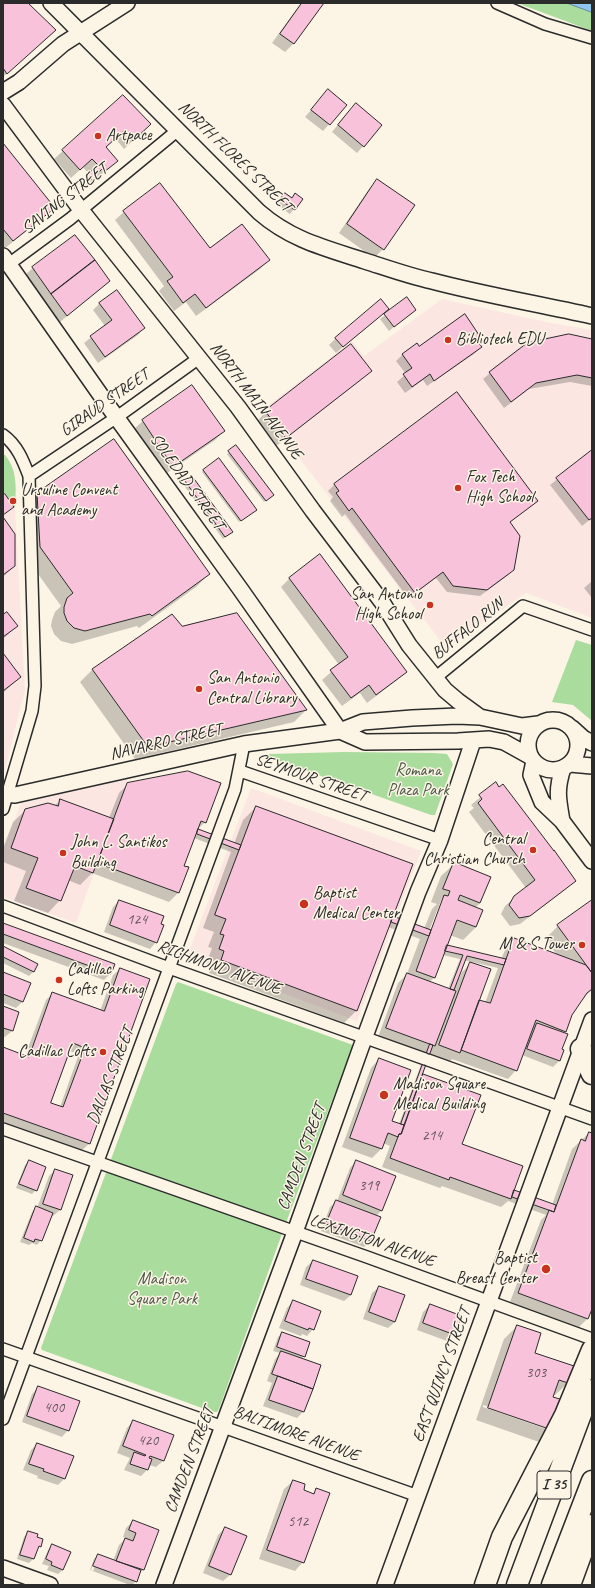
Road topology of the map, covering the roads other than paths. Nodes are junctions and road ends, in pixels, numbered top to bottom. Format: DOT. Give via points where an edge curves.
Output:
graph roads {
  1 [pos="51,3"];
  2 [pos="127,3"];
  3 [pos="497,3"];
  4 [pos="81,32"];
  5 [pos="592,38"];
  6 [pos="3,92"];
  7 [pos="3,105"];
  8 [pos="178,130"];
  9 [pos="81,210"];
  10 [pos="6,260"];
  11 [pos="592,316"];
  12 [pos="199,358"];
  13 [pos="117,417"];
  14 [pos="3,435"];
  15 [pos="29,476"];
  16 [pos="592,630"];
  17 [pos="435,678"];
  18 [pos="480,717"];
  19 [pos="538,724"];
  20 [pos="572,728"];
  21 [pos="340,731"];
  22 [pos="473,741"];
  23 [pos="244,744"];
  24 [pos="592,744"];
  25 [pos="532,759"];
  26 [pos="567,766"];
  27 [pos="592,766"];
  28 [pos="240,771"];
  29 [pos="5,799"];
  30 [pos="562,820"];
  31 [pos="440,840"];
  32 [pos="592,861"];
  33 [pos="3,906"];
  34 [pos="169,968"];
  35 [pos="592,1020"];
  36 [pos="364,1038"];
  37 [pos="581,1048"];
  38 [pos="592,1074"];
  39 [pos="560,1108"];
  40 [pos="592,1119"];
  41 [pos="3,1129"];
  42 [pos="96,1163"];
  43 [pos="295,1232"];
  44 [pos="490,1301"];
  45 [pos="592,1339"];
  46 [pos="3,1349"];
  47 [pos="592,1350"];
  48 [pos="26,1357"];
  49 [pos="592,1385"];
  50 [pos="3,1419"];
  51 [pos="592,1421"];
  52 [pos="223,1426"];
  53 [pos="592,1481"];
  54 [pos="418,1496"];
  55 [pos="592,1525"];
  56 [pos="592,1554"];
  57 [pos="3,1568"];
  58 [pos="50,1585"];
  59 [pos="164,1585"];
  60 [pos="385,1585"];
  61 [pos="485,1585"];
  62 [pos="517,1585"];
  63 [pos="531,1585"];
  64 [pos="552,1585"];
  65 [pos="570,1585"];
  66 [pos="574,1585"];
  1 -- 4 [label="main road, NORTH FLORES STREET"];
  2 -- 4 [label="main road"];
  3 -- 5 [label="street" via="546,24"];
  4 -- 6 [label="main road"];
  4 -- 8 [label="main road, NORTH FLORES STREET"];
  7 -- 9 [label="main road, NORTH MAIN AVENUE"];
  8 -- 9 [label="street, SAVING STREET"];
  8 -- 11 [label="main road, NORTH FLORES STREET" via="259,212 273,224 299,238 431,281"];
  9 -- 10 [label="street, SAVING STREET"];
  9 -- 12 [label="main road, NORTH MAIN AVENUE"];
  10 -- 13 [label="main road, SOLEDAD STREET"];
  12 -- 13 [label="street, GIRAUD STREET"];
  12 -- 17 [label="main road, NORTH MAIN AVENUE" via="382,602 409,645"];
  13 -- 15 [label="street, GIRAUD STREET"];
  13 -- 21 [label="main road, SOLEDAD STREET"];
  14 -- 15 [label="street" via="17,450"];
  15 -- 29 [label="street" via="35,686 32,711"];
  16 -- 17 [label="street, BUFFALO RUN" via="523,606"];
  17 -- 18 [label="main road, NORTH MAIN AVENUE" via="445,690"];
  18 -- 19 [label="main road, NAVARRO STREET" via="522,726"];
  18 -- 21 [label="main road, NAVARRO STREET" via="364,722"];
  19 -- 20 [label="main road" via="557,720"];
  19 -- 25 [label="main road" via="528,738 527,749"];
  20 -- 24 [label="main road"];
  20 -- 26 [label="main road" via="578,748 574,759"];
  21 -- 22 [label="main road" via="365,742"];
  21 -- 23 [label="main road, NAVARRO STREET"];
  22 -- 25 [label="main road" via="489,739 504,742"];
  22 -- 31 [label="main road, CAMDEN STREET"];
  23 -- 28 [label="street, DALLAS STREET"];
  23 -- 29 [label="main road, NAVARRO STREET"];
  25 -- 26 [label="main road" via="545,768 557,769"];
  25 -- 30 [label="main road" via="531,776 537,793 542,802"];
  26 -- 27 [label="main road"];
  26 -- 30 [label="main road" via="559,780 557,796"];
  28 -- 31 [label="street, SEYMOUR STREET"];
  28 -- 34 [label="street, DALLAS STREET"];
  30 -- 32 [label="main road"];
  31 -- 36 [label="main road, CAMDEN STREET"];
  33 -- 34 [label="street, RICHMOND AVENUE"];
  34 -- 36 [label="street, RICHMOND AVENUE"];
  34 -- 42 [label="street, DALLAS STREET"];
  35 -- 37 [label="main road, EAST QUINCY STREET"];
  36 -- 39 [label="street, RICHMOND AVENUE"];
  36 -- 43 [label="main road, CAMDEN STREET"];
  37 -- 38 [label="highway"];
  37 -- 39 [label="main road, EAST QUINCY STREET"];
  39 -- 40 [label="street, RICHMOND AVENUE"];
  39 -- 44 [label="main road, EAST QUINCY STREET"];
  41 -- 42 [label="street, LEXINGTON AVENUE"];
  42 -- 43 [label="street, LEXINGTON AVENUE"];
  42 -- 48 [label="street, DALLAS STREET"];
  43 -- 44 [label="street, LEXINGTON AVENUE"];
  43 -- 52 [label="main road, CAMDEN STREET"];
  44 -- 45 [label="street, LEXINGTON AVENUE"];
  44 -- 54 [label="main road, EAST QUINCY STREET"];
  46 -- 48 [label="street, BALTIMORE AVENUE"];
  47 -- 61 [label="highway" via="565,1415 502,1538"];
  48 -- 50 [label="street, DALLAS STREET"];
  48 -- 52 [label="street, BALTIMORE AVENUE"];
  49 -- 62 [label="highway, I 35"];
  51 -- 63 [label="highway, I 35"];
  52 -- 54 [label="street, BALTIMORE AVENUE"];
  52 -- 59 [label="main road, CAMDEN STREET"];
  53 -- 64 [label="highway, I 35"];
  54 -- 60 [label="main road, EAST QUINCY STREET"];
  55 -- 65 [label="highway"];
  56 -- 66 [label="highway"];
  57 -- 58 [label="main road"];
}
